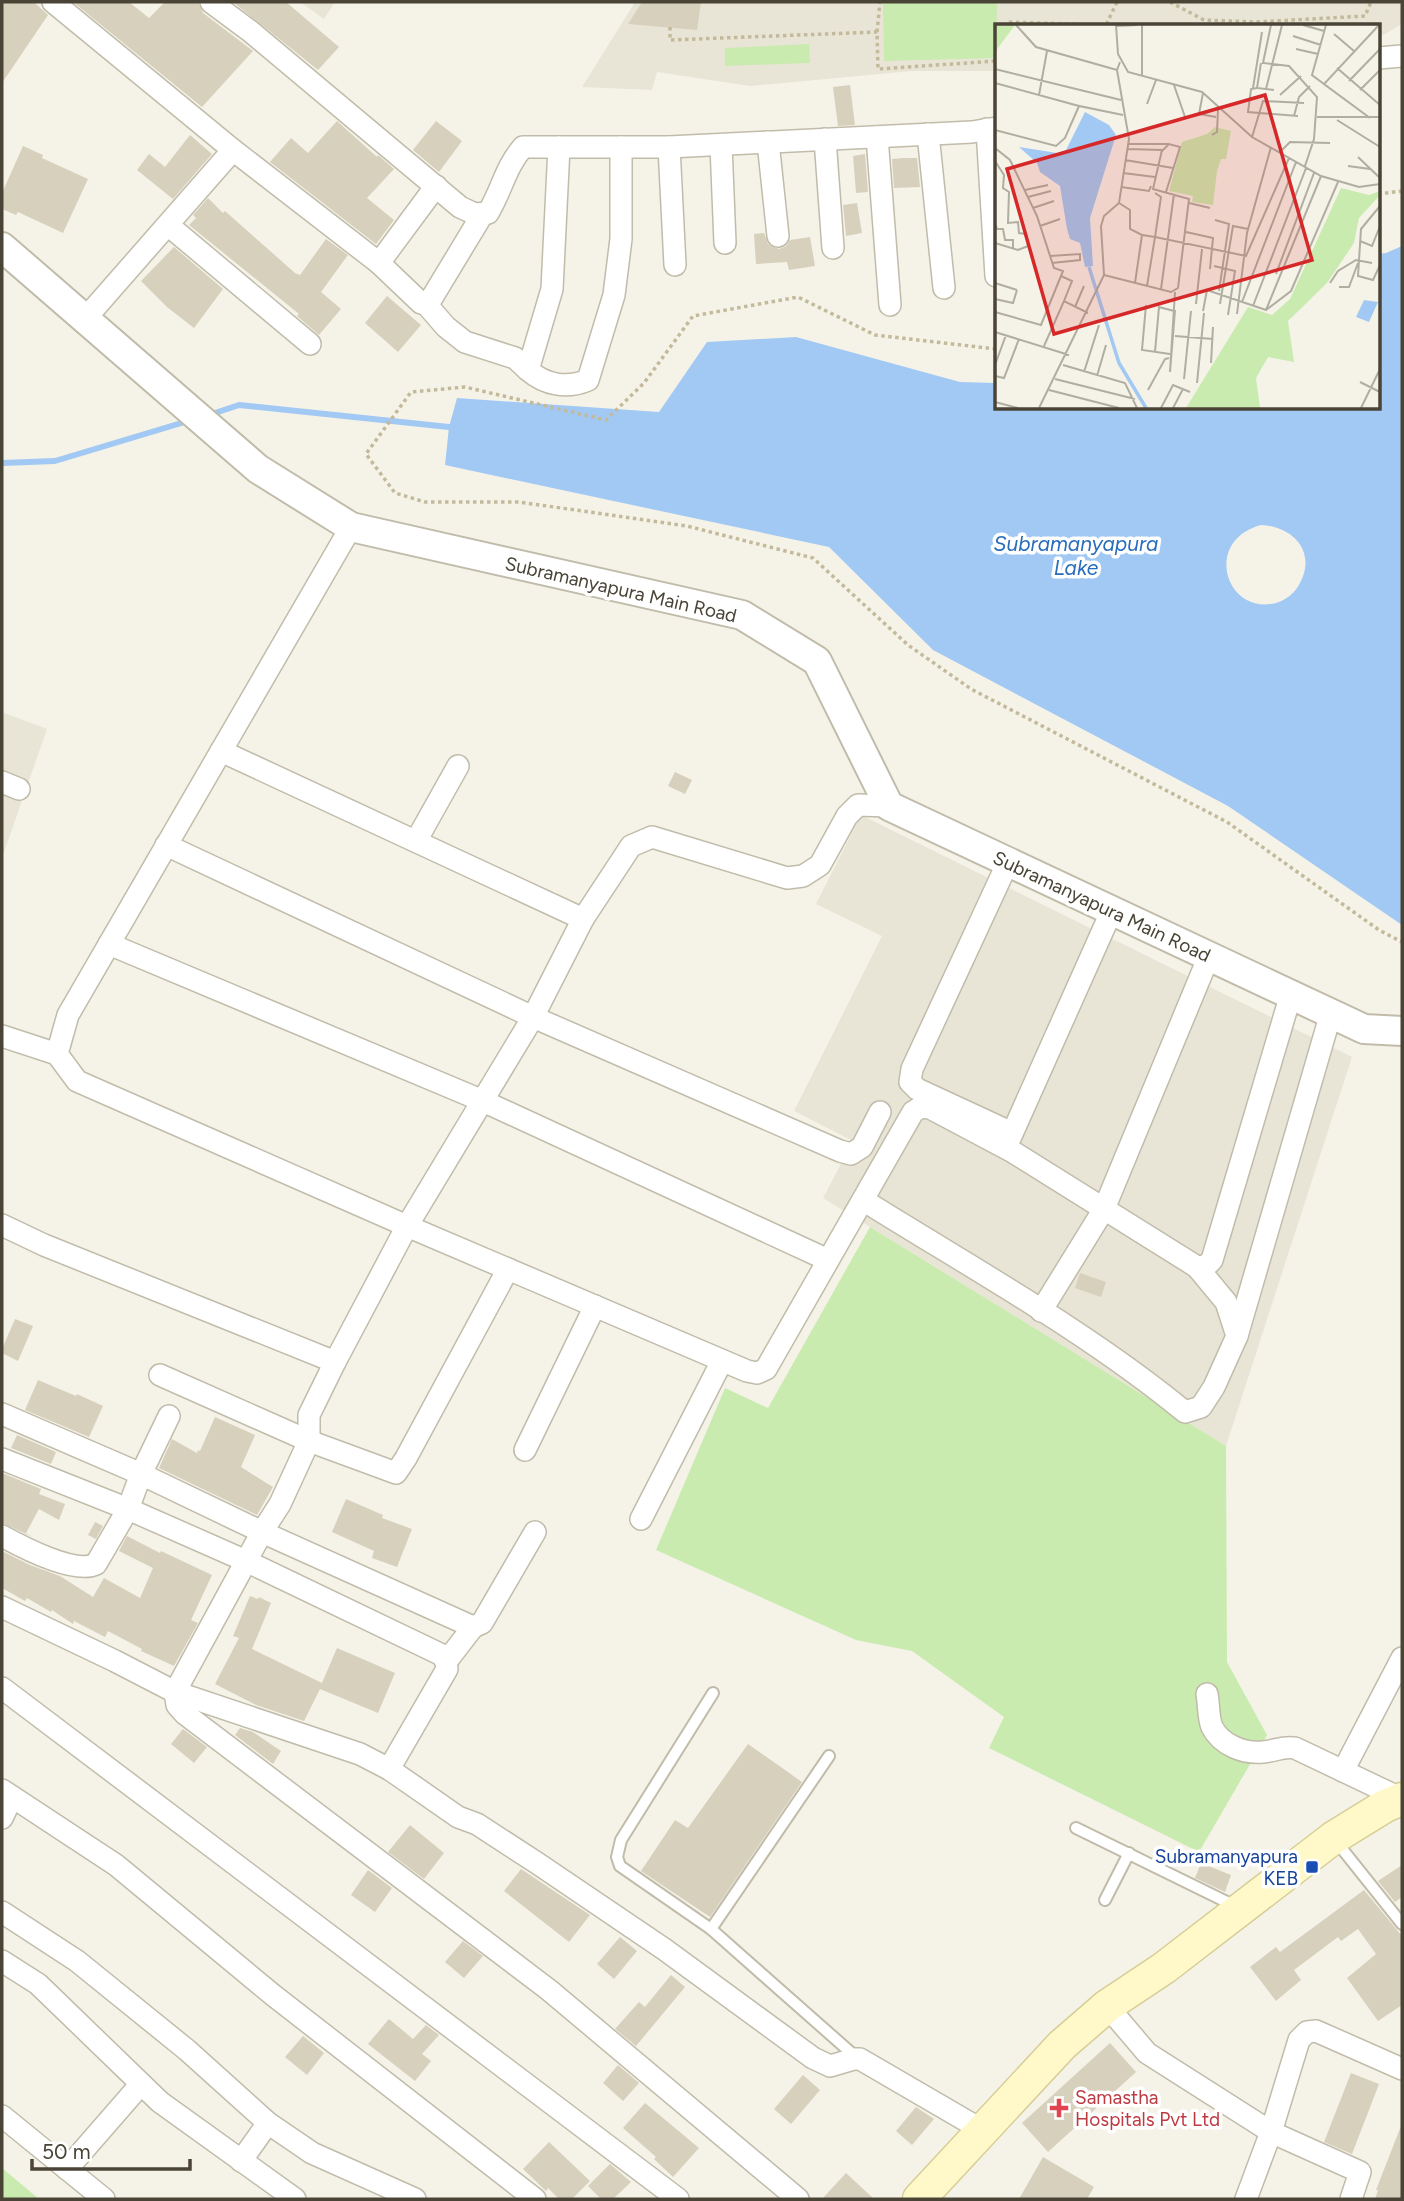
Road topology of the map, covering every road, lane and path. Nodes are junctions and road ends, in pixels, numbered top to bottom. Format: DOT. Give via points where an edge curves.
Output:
graph roads {
  1 [pos="53,2"];
  2 [pos="211,2"];
  3 [pos="880,2"];
  4 [pos="1117,2"];
  5 [pos="1170,2"];
  6 [pos="1371,2"];
  7 [pos="1006,24"];
  8 [pos="1073,24"];
  9 [pos="1106,24"];
  10 [pos="670,27"];
  11 [pos="877,32"];
  12 [pos="1402,55"];
  13 [pos="1380,58"];
  14 [pos="995,61"];
  15 [pos="991,129"];
  16 [pos="928,134"];
  17 [pos="877,137"];
  18 [pos="825,139"];
  19 [pos="768,142"];
  20 [pos="721,145"];
  21 [pos="559,147"];
  22 [pos="621,147"];
  23 [pos="669,147"];
  24 [pos="233,150"];
  25 [pos="436,186"];
  26 [pos="1402,191"];
  27 [pos="1380,194"];
  28 [pos="482,215"];
  29 [pos="168,225"];
  30 [pos="778,236"];
  31 [pos="725,243"];
  32 [pos="2,247"];
  33 [pos="995,247"];
  34 [pos="834,248"];
  35 [pos="379,263"];
  36 [pos="675,265"];
  37 [pos="944,288"];
  38 [pos="426,304"];
  39 [pos="890,304"];
  40 [pos="84,320"];
  41 [pos="310,344"];
  42 [pos="995,349"];
  43 [pos="528,370"];
  44 [pos="351,527"];
  45 [pos="220,751"];
  46 [pos="458,766"];
  47 [pos="889,806"];
  48 [pos="416,841"];
  49 [pos="166,845"];
  50 [pos="1008,862"];
  51 [pos="1112,910"];
  52 [pos="583,919"];
  53 [pos="1402,942"];
  54 [pos="109,944"];
  55 [pos="1209,956"];
  56 [pos="1291,994"];
  57 [pos="1331,1013"];
  58 [pos="533,1017"];
  59 [pos="1402,1031"];
  60 [pos="2,1036"];
  61 [pos="57,1054"];
  62 [pos="483,1101"];
  63 [pos="880,1112"];
  64 [pos="1009,1141"];
  65 [pos="863,1200"];
  66 [pos="1104,1209"];
  67 [pos="2,1225"];
  68 [pos="407,1226"];
  69 [pos="828,1260"];
  70 [pos="1197,1267"];
  71 [pos="508,1269"];
  72 [pos="595,1306"];
  73 [pos="1041,1311"];
  74 [pos="1237,1336"];
  75 [pos="722,1361"];
  76 [pos="335,1362"];
  77 [pos="160,1374"];
  78 [pos="2,1414"];
  79 [pos="169,1416"];
  80 [pos="309,1441"];
  81 [pos="525,1450"];
  82 [pos="2,1459"];
  83 [pos="141,1474"];
  84 [pos="128,1509"];
  85 [pos="641,1519"];
  86 [pos="262,1532"];
  87 [pos="535,1532"];
  88 [pos="2,1536"];
  89 [pos="246,1561"];
  90 [pos="2,1607"];
  91 [pos="473,1627"];
  92 [pos="1402,1658"];
  93 [pos="446,1662"];
  94 [pos="2,1688"];
  95 [pos="175,1692"];
  96 [pos="713,1693"];
  97 [pos="1207,1694"];
  98 [pos="829,1756"];
  99 [pos="388,1769"];
  100 [pos="1343,1771"];
  101 [pos="7,1793"];
  102 [pos="1402,1799"];
  103 [pos="2,1818"];
  104 [pos="1076,1828"];
  105 [pos="1333,1838"];
  106 [pos="1129,1853"];
  107 [pos="1105,1900"];
  108 [pos="1242,1910"];
  109 [pos="2,1912"];
  110 [pos="1400,1919"];
  111 [pos="711,1929"];
  112 [pos="2,1961"];
  113 [pos="1107,2006"];
  114 [pos="857,2058"];
  115 [pos="1402,2069"];
  116 [pos="141,2084"];
  117 [pos="2,2116"];
  118 [pos="268,2123"];
  119 [pos="982,2130"];
  120 [pos="1271,2132"];
  121 [pos="241,2161"];
  122 [pos="67,2169"];
  123 [pos="104,2199"];
  124 [pos="295,2199"];
  125 [pos="415,2199"];
  126 [pos="535,2199"];
  127 [pos="678,2199"];
  128 [pos="798,2199"];
  129 [pos="919,2199"];
  130 [pos="1246,2199"];
  131 [pos="1351,2199"];
  1 -- 24 [label="street"];
  2 -- 25 [label="street"];
  3 -- 11 [label="path"];
  4 -- 9 [label="path"];
  5 -- 6 [label="path" via="1205,20 1256,22 1365,16"];
  7 -- 8 [label="path"];
  10 -- 11 [label="path" via="670,40"];
  11 -- 14 [label="path" via="878,69"];
  12 -- 13 [label="street"];
  15 -- 16 [label="street"];
  15 -- 33 [label="street"];
  16 -- 17 [label="street"];
  16 -- 37 [label="street"];
  17 -- 18 [label="street"];
  17 -- 39 [label="street"];
  18 -- 19 [label="street"];
  18 -- 34 [label="street"];
  19 -- 20 [label="street"];
  19 -- 30 [label="street"];
  20 -- 23 [label="street"];
  20 -- 31 [label="street"];
  21 -- 22 [label="street"];
  21 -- 28 [label="street" via="523,147 511,161 488,213"];
  21 -- 43 [label="street" via="552,289"];
  22 -- 23 [label="street"];
  22 -- 43 [label="street" via="621,239 614,295 588,380 555,384"];
  23 -- 36 [label="street"];
  24 -- 29 [label="street"];
  24 -- 35 [label="street"];
  25 -- 28 [label="street" via="460,207"];
  25 -- 35 [label="street"];
  26 -- 27 [label="path"];
  28 -- 38 [label="street"];
  29 -- 40 [label="street"];
  29 -- 41 [label="street"];
  32 -- 40 [label="street, Subramanyapura Main Road"];
  35 -- 38 [label="street"];
  38 -- 43 [label="street" via="465,342 515,358"];
  40 -- 44 [label="street, Subramanyapura Main Road" via="258,469"];
  42 -- 53 [label="path" via="875,335 798,297 693,316 644,383 606,421 465,387 411,392 366,454 395,493 425,502 519,502 687,526 813,558 908,645 971,689 1227,822"];
  44 -- 45 [label="street"];
  44 -- 47 [label="street, Subramanyapura Main Road" via="742,615 817,661"];
  45 -- 48 [label="street"];
  45 -- 49 [label="street"];
  46 -- 48 [label="street"];
  47 -- 50 [label="street, Subramanyapura Main Road"];
  47 -- 52 [label="street" via="859,805 847,816 820,865 803,876 787,878 652,837 631,846"];
  48 -- 52 [label="street"];
  49 -- 54 [label="street"];
  49 -- 58 [label="street"];
  50 -- 51 [label="street, Subramanyapura Main Road"];
  50 -- 64 [label="street" via="910,1082"];
  51 -- 55 [label="street, Subramanyapura Main Road"];
  51 -- 64 [label="street"];
  52 -- 58 [label="street"];
  54 -- 61 [label="street" via="68,1015"];
  54 -- 62 [label="street"];
  55 -- 56 [label="street, Subramanyapura Main Road"];
  55 -- 66 [label="street"];
  56 -- 57 [label="street, Subramanyapura Main Road"];
  56 -- 70 [label="street" via="1212,1260"];
  57 -- 59 [label="street, Subramanyapura Main Road" via="1364,1029"];
  57 -- 74 [label="street"];
  58 -- 62 [label="street"];
  58 -- 63 [label="street" via="840,1151 852,1154 862,1147"];
  60 -- 61 [label="street"];
  61 -- 68 [label="street" via="77,1081"];
  62 -- 68 [label="street"];
  62 -- 69 [label="street"];
  64 -- 65 [label="street" via="921,1107 913,1112"];
  64 -- 66 [label="street"];
  65 -- 69 [label="street"];
  65 -- 73 [label="street"];
  66 -- 70 [label="street"];
  66 -- 73 [label="street"];
  67 -- 76 [label="street"];
  68 -- 71 [label="street"];
  68 -- 76 [label="street"];
  69 -- 75 [label="street" via="766,1369 757,1373"];
  70 -- 74 [label="street" via="1226,1302"];
  71 -- 72 [label="street"];
  71 -- 80 [label="street" via="396,1473"];
  72 -- 75 [label="street"];
  72 -- 81 [label="street"];
  73 -- 74 [label="street" via="1148,1381 1185,1412 1201,1407"];
  75 -- 85 [label="street"];
  76 -- 80 [label="street" via="309,1415"];
  77 -- 80 [label="street"];
  78 -- 83 [label="street"];
  79 -- 83 [label="street"];
  80 -- 86 [label="street"];
  82 -- 84 [label="street"];
  83 -- 84 [label="street"];
  83 -- 86 [label="street"];
  84 -- 88 [label="street" via="90,1567 66,1565"];
  84 -- 89 [label="street"];
  86 -- 89 [label="street"];
  86 -- 91 [label="street"];
  87 -- 91 [label="street" via="482,1622"];
  89 -- 93 [label="street" via="442,1655"];
  89 -- 95 [label="street"];
  90 -- 95 [label="street"];
  91 -- 93 [label="street"];
  92 -- 100 [label="street"];
  93 -- 99 [label="street" via="447,1669"];
  94 -- 127 [label="street"];
  95 -- 99 [label="street" via="360,1754"];
  95 -- 128 [label="street" via="177,1705 185,1714 549,1990"];
  96 -- 111 [label="lane" via="621,1840 617,1857 620,1866"];
  97 -- 100 [label="street" via="1212,1727 1227,1744 1246,1752 1295,1748"];
  98 -- 111 [label="lane"];
  99 -- 114 [label="street" via="458,1817 527,1856 814,2058 830,2066"];
  100 -- 102 [label="street"];
  101 -- 103 [label="street"];
  101 -- 126 [label="street" via="116,1865"];
  102 -- 105 [label="main road"];
  104 -- 106 [label="lane"];
  105 -- 108 [label="main road"];
  105 -- 110 [label="lane"];
  106 -- 107 [label="lane"];
  106 -- 108 [label="lane"];
  108 -- 113 [label="main road"];
  109 -- 118 [label="street" via="77,1961"];
  111 -- 114 [label="lane"];
  112 -- 116 [label="street" via="38,1984"];
  113 -- 119 [label="main road" via="1062,2045"];
  113 -- 120 [label="street" via="1147,2053"];
  114 -- 119 [label="street"];
  115 -- 120 [label="street" via="1316,2031 1307,2032 1299,2040"];
  116 -- 121 [label="street"];
  116 -- 122 [label="street"];
  117 -- 122 [label="street"];
  118 -- 121 [label="street"];
  118 -- 125 [label="street" via="312,2153"];
  119 -- 129 [label="main road"];
  120 -- 130 [label="street"];
  120 -- 131 [label="street" via="1360,2172"];
  121 -- 124 [label="street"];
  122 -- 123 [label="street"];
}
